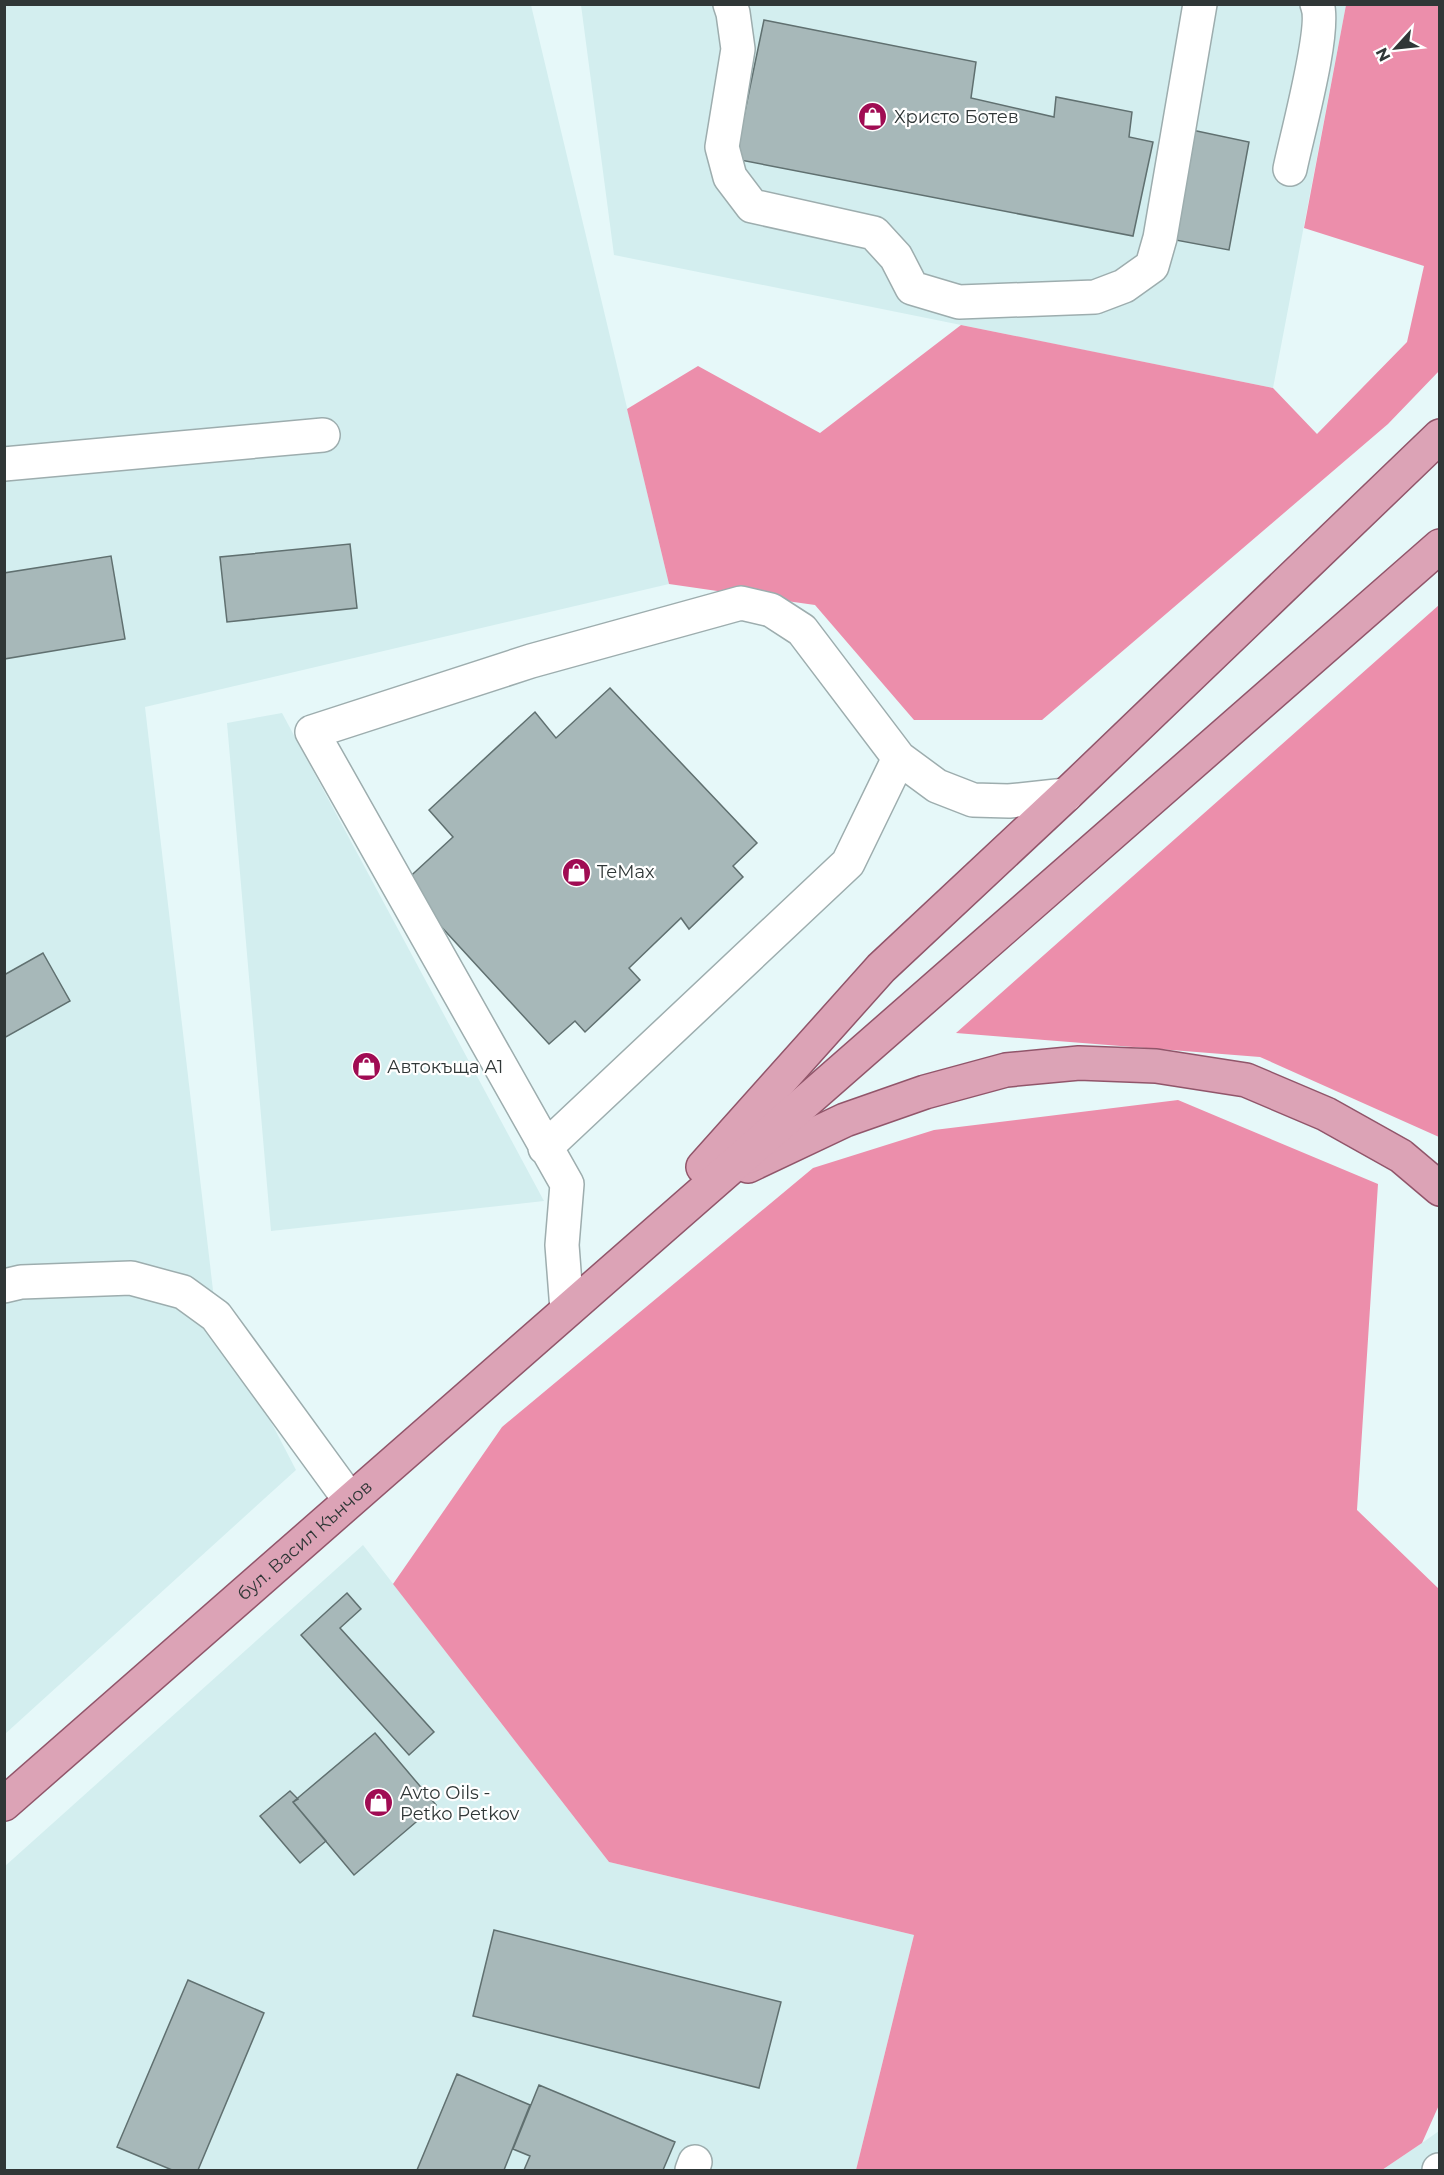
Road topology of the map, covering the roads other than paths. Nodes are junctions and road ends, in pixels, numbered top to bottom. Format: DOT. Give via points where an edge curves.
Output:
graph roads {
  1 [pos="730,4"];
  2 [pos="1200,4"];
  3 [pos="1317,4"];
  4 [pos="1290,169"];
  5 [pos="323,435"];
  6 [pos="1440,436"];
  7 [pos="4,464"];
  8 [pos="1440,546"];
  9 [pos="899,758"];
  10 [pos="1066,795"];
  11 [pos="545,1148"];
  12 [pos="711,1183"];
  13 [pos="1440,1189"];
  14 [pos="606,1275"];
  15 [pos="4,1286"];
  16 [pos="567,1310"];
  17 [pos="350,1500"];
  18 [pos="4,1804"];
  1 -- 2 [label="lane" via="738,49 722,147 730,177 752,206 874,233 896,257 912,288 959,302 1095,297 1124,286 1152,266"];
  3 -- 4 [label="lane" via="1319,36"];
  5 -- 7 [label="lane"];
  6 -- 10 [label="main road"];
  8 -- 12 [label="main road"];
  9 -- 10 [label="lane" via="938,786 973,800"];
  9 -- 11 [label="lane" via="848,863"];
  9 -- 11 [label="lane" via="802,630 771,610 741,603 531,661 312,732"];
  10 -- 14 [label="main road" via="881,968"];
  11 -- 16 [label="lane" via="567,1184 562,1245"];
  12 -- 13 [label="main road" via="845,1120 925,1092 1006,1070 1078,1063 1156,1066 1246,1080 1326,1114 1401,1156"];
  12 -- 14 [label="main road"];
  14 -- 16 [label="main road, бул. Васил Кънчов"];
  15 -- 17 [label="lane" via="131,1278 183,1292 216,1316"];
  16 -- 17 [label="main road, бул. Васил Кънчов"];
  17 -- 18 [label="main road, бул. Васил Кънчов"];
}
